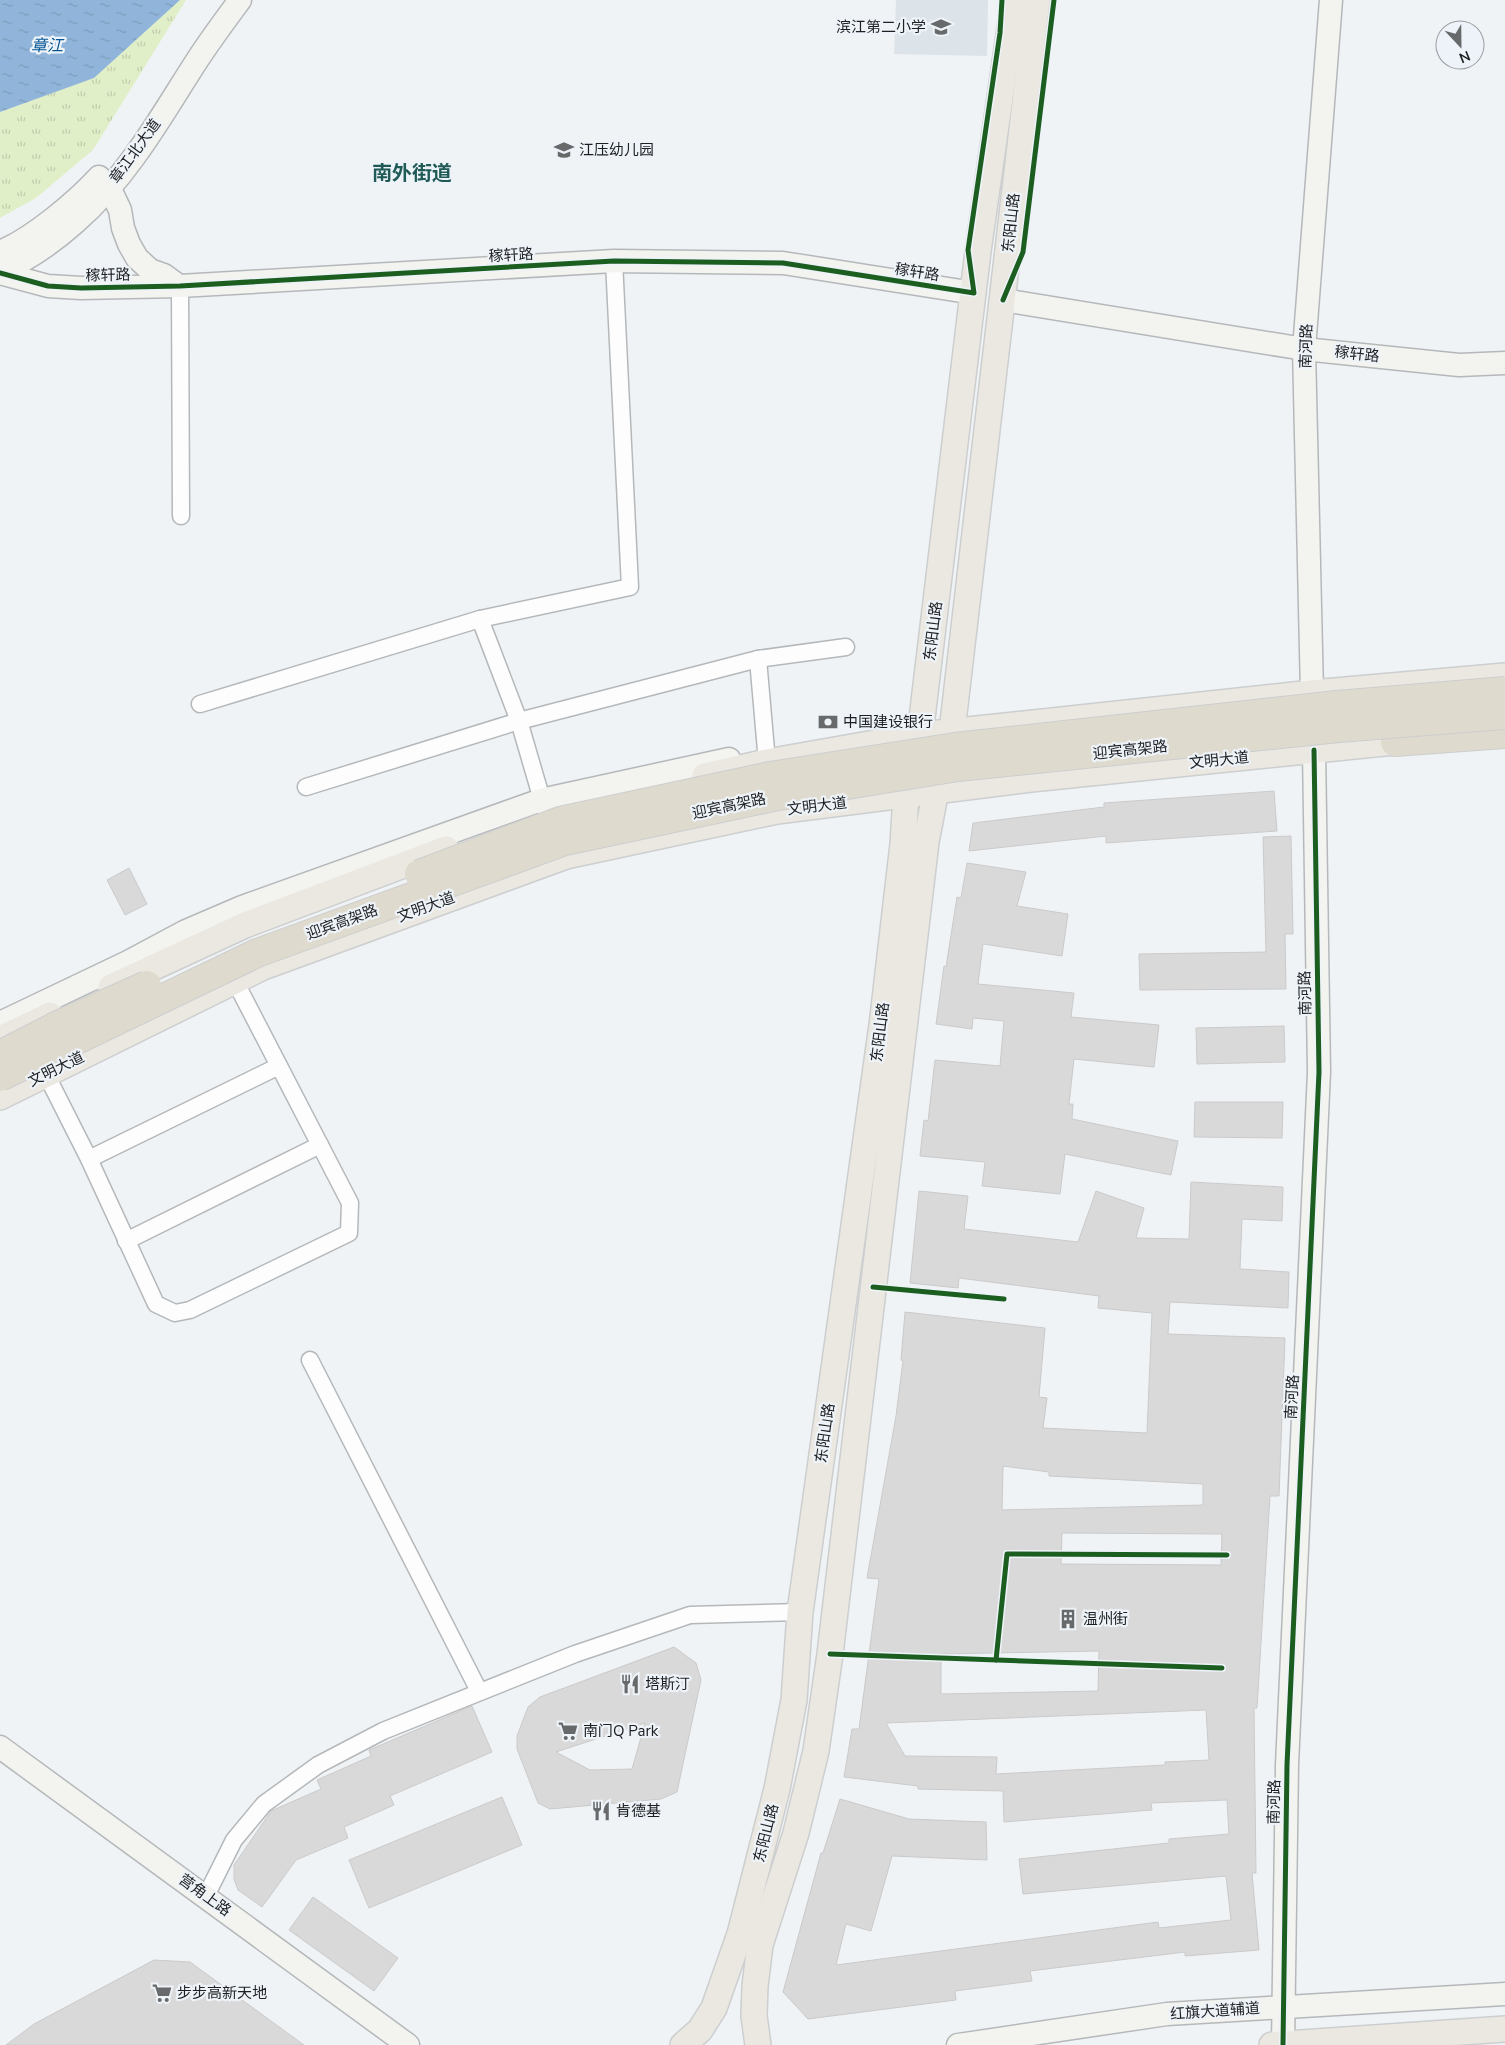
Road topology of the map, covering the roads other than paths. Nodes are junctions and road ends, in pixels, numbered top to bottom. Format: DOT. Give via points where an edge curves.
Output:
graph roads {
  1 [pos="222,0"];
  2 [pos="240,0"];
  3 [pos="1014,0"];
  4 [pos="1037,0"];
  5 [pos="1331,0"];
  6 [pos="109,187"];
  7 [pos="0,252"];
  8 [pos="614,261"];
  9 [pos="0,272"];
  10 [pos="180,286"];
  11 [pos="974,293"];
  12 [pos="1003,300"];
  13 [pos="1304,349"];
  14 [pos="1505,363"];
  15 [pos="181,516"];
  16 [pos="480,619"];
  17 [pos="846,647"];
  18 [pos="758,659"];
  19 [pos="1505,676"];
  20 [pos="1505,691"];
  21 [pos="1312,693"];
  22 [pos="200,704"];
  23 [pos="1505,715"];
  24 [pos="519,721"];
  25 [pos="952,731"];
  26 [pos="1505,733"];
  27 [pos="920,735"];
  28 [pos="1395,742"];
  29 [pos="1314,750"];
  30 [pos="767,756"];
  31 [pos="306,787"];
  32 [pos="936,790"];
  33 [pos="906,795"];
  34 [pos="543,806"];
  35 [pos="235,981"];
  36 [pos="0,1023"];
  37 [pos="0,1039"];
  38 [pos="0,1055"];
  39 [pos="279,1066"];
  40 [pos="46,1074"];
  41 [pos="0,1078"];
  42 [pos="0,1097"];
  43 [pos="320,1144"];
  44 [pos="88,1160"];
  45 [pos="126,1241"];
  46 [pos="310,1360"];
  47 [pos="800,1612"];
  48 [pos="479,1691"];
  49 [pos="0,1747"];
  50 [pos="206,1896"];
  51 [pos="1505,1994"];
  52 [pos="1283,2006"];
  53 [pos="1505,2029"];
  54 [pos="408,2045"];
  55 [pos="683,2045"];
  56 [pos="758,2045"];
  57 [pos="958,2045"];
  58 [pos="1278,2045"];
  1 -- 7 [label="street, 章江北大道" via="125,147 89,188 55,216"];
  2 -- 6 [label="street, 章江北大道" via="134,158"];
  3 -- 11 [label="main road, 东阳山路"];
  4 -- 12 [label="main road, 东阳山路"];
  5 -- 13 [label="street, 南河路"];
  6 -- 9 [label="street, 章江北大道" via="63,232 16,265"];
  6 -- 10 [label="street" via="137,258 150,270"];
  8 -- 10 [label="street, 稼轩路"];
  8 -- 11 [label="street, 稼轩路" via="783,263"];
  8 -- 16 [label="street" via="630,586"];
  9 -- 10 [label="street, 稼轩路" via="48,286"];
  10 -- 15 [label="street"];
  11 -- 27 [label="main road, 东阳山路"];
  12 -- 13 [label="street, 稼轩路"];
  12 -- 25 [label="main road, 东阳山路"];
  13 -- 14 [label="street, 稼轩路" via="1460,365"];
  13 -- 21 [label="street, 南河路"];
  16 -- 22 [label="street"];
  16 -- 24 [label="street"];
  17 -- 18 [label="street"];
  18 -- 24 [label="street"];
  18 -- 30 [label="street"];
  19 -- 21 [label="main road"];
  20 -- 38 [label="highway, 迎宾高架路, bridge" via="1337,705 955,747 770,776 560,821 249,938"];
  21 -- 25 [label="main road"];
  23 -- 41 [label="highway, 迎宾高架路, bridge" via="1339,728 958,767 773,797 565,842 257,953"];
  24 -- 31 [label="street"];
  24 -- 34 [label="street"];
  25 -- 27 [label="main road"];
  25 -- 32 [label="main road, 东阳山路"];
  26 -- 28 [label="highway"];
  27 -- 30 [label="main road"];
  27 -- 33 [label="main road, 东阳山路"];
  28 -- 29 [label="main road, 文明大道"];
  29 -- 32 [label="main road, 文明大道"];
  29 -- 52 [label="street, 南河路" via="1319,1072 1287,1765"];
  30 -- 34 [label="main road"];
  32 -- 33 [label="main road, 文明大道"];
  32 -- 56 [label="main road, 东阳山路" via="926,842 830,1654 813,1760 796,1833 760,1945 754,2016"];
  33 -- 35 [label="main road, 文明大道" via="777,811 566,856 263,967"];
  33 -- 47 [label="main road, 东阳山路" via="882,1025"];
  34 -- 36 [label="street" via="242,907 186,931"];
  34 -- 37 [label="main road" via="245,925"];
  35 -- 39 [label="street"];
  35 -- 40 [label="main road, 文明大道"];
  39 -- 43 [label="street"];
  39 -- 44 [label="street"];
  40 -- 42 [label="main road, 文明大道"];
  40 -- 44 [label="street"];
  43 -- 45 [label="street"];
  43 -- 45 [label="street" via="350,1203 349,1233 190,1310 174,1313 156,1304"];
  44 -- 45 [label="street"];
  46 -- 48 [label="street"];
  47 -- 48 [label="street" via="690,1616 575,1654"];
  47 -- 55 [label="main road, 东阳山路" via="792,1709 777,1789 740,1934 714,2008 700,2030"];
  48 -- 50 [label="street" via="383,1731 318,1765 264,1804 234,1840"];
  49 -- 50 [label="street, 营角上路"];
  50 -- 54 [label="street, 营角上路"];
  51 -- 52 [label="street, 红旗大道辅道"];
  52 -- 57 [label="street, 红旗大道辅道" via="1167,2014"];
  52 -- 58 [label="street, 南河路"];
  53 -- 58 [label="main road"];
}
